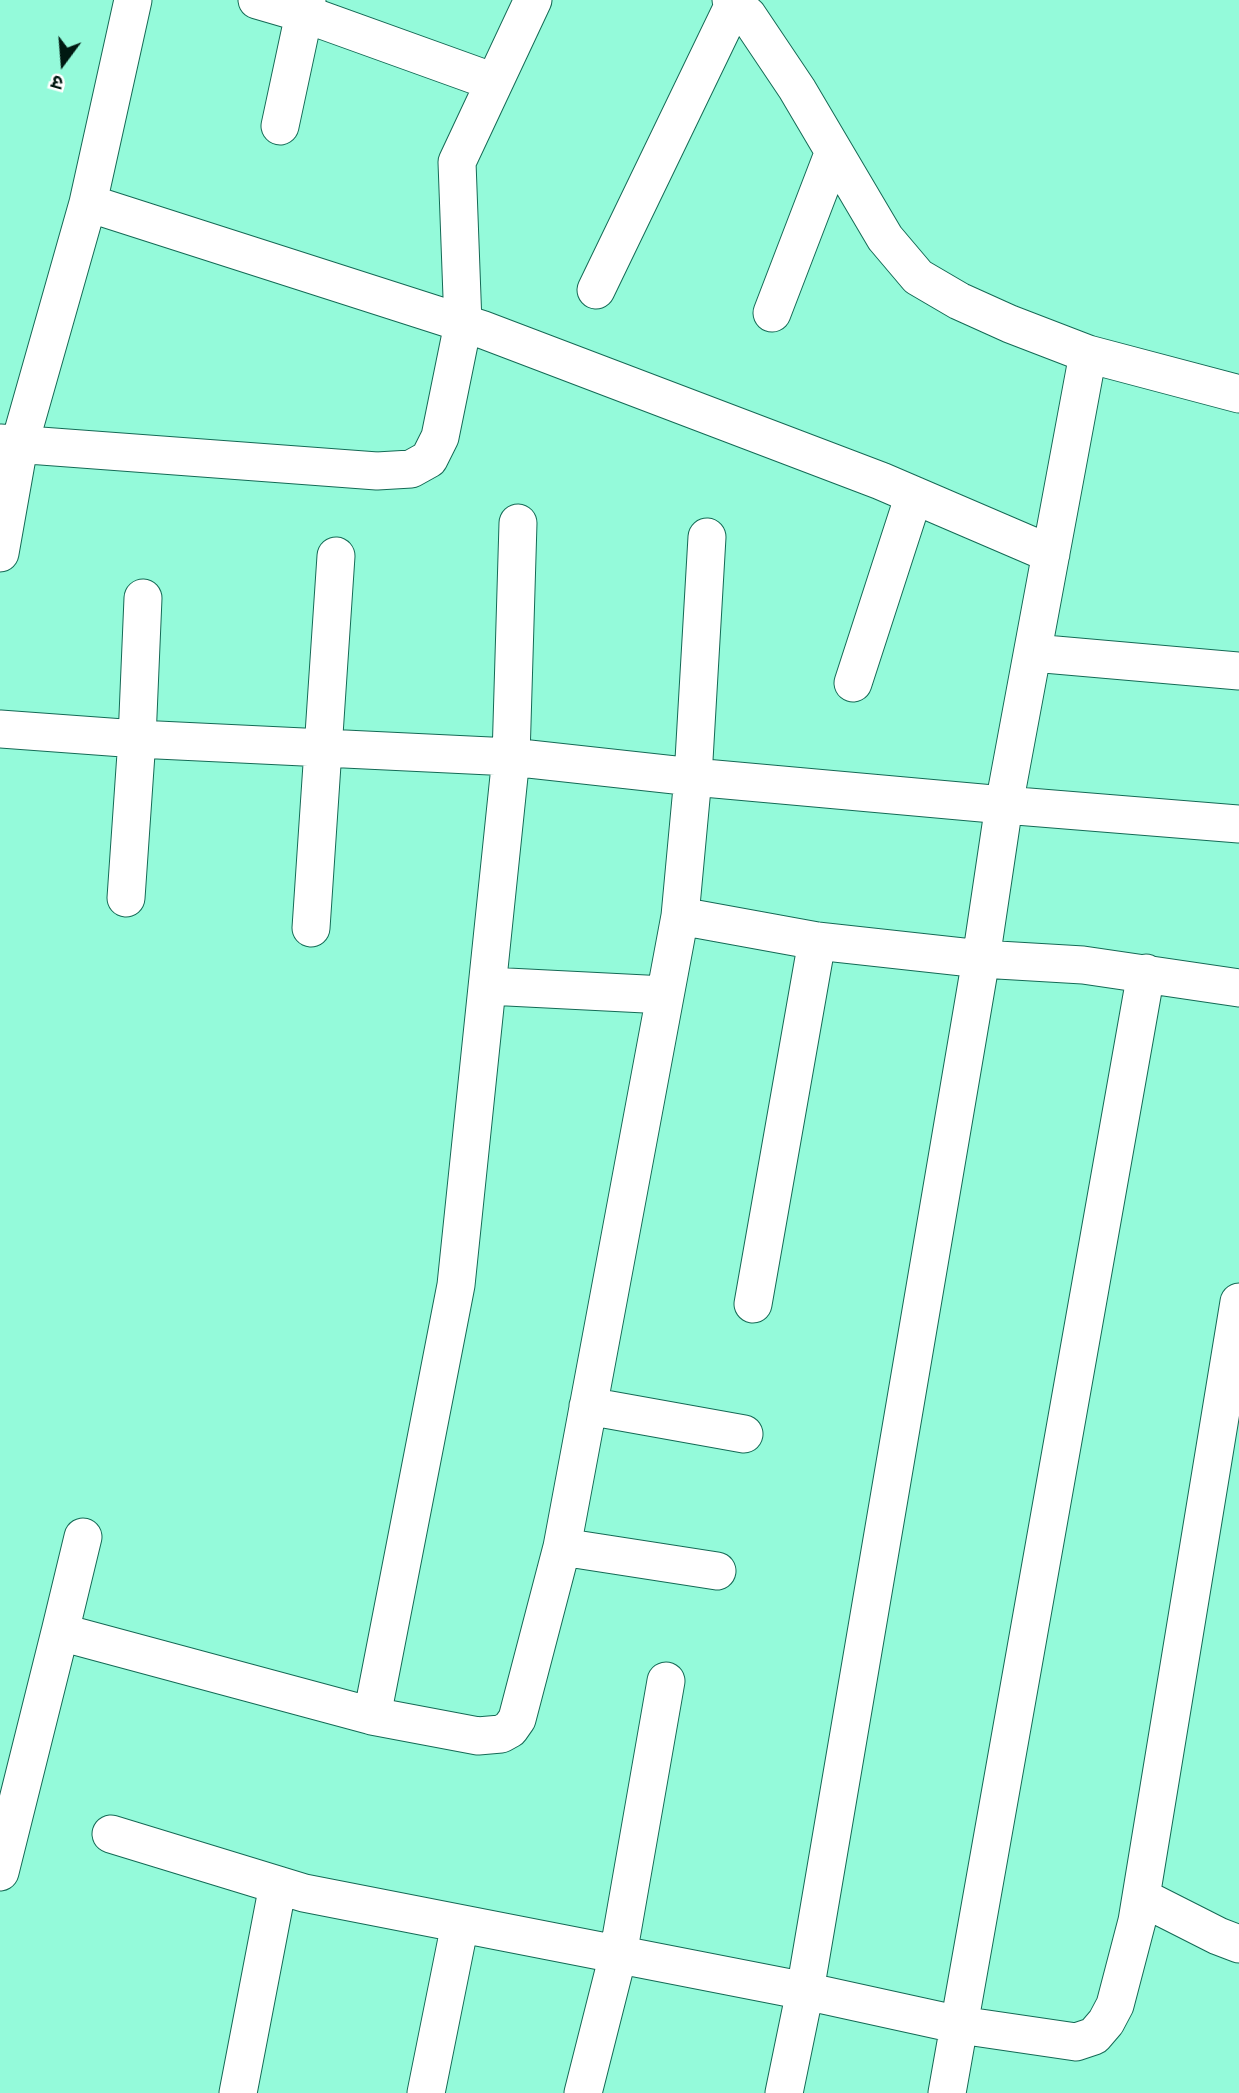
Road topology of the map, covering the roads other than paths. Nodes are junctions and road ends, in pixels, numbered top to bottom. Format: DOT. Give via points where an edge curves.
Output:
graph roads {
  1 [pos="133,0"];
  2 [pos="257,0"];
  3 [pos="533,0"];
  4 [pos="733,2"];
  5 [pos="306,7"];
  6 [pos="494,82"];
  7 [pos="280,126"];
  8 [pos="833,154"];
  9 [pos="88,203"];
  10 [pos="596,290"];
  11 [pos="772,313"];
  12 [pos="463,324"];
  13 [pos="1088,354"];
  14 [pos="1239,394"];
  15 [pos="9,444"];
  16 [pos="914,495"];
  17 [pos="518,523"];
  18 [pos="707,537"];
  19 [pos="0,553"];
  20 [pos="1051,554"];
  21 [pos="336,556"];
  22 [pos="143,597"];
  23 [pos="1033,653"];
  24 [pos="1239,671"];
  25 [pos="853,683"];
  26 [pos="0,729"];
  27 [pos="137,739"];
  28 [pos="324,749"];
  29 [pos="512,757"];
  30 [pos="693,777"];
  31 [pos="1004,805"];
  32 [pos="1239,824"];
  33 [pos="126,898"];
  34 [pos="680,916"];
  35 [pos="311,928"];
  36 [pos="817,941"];
  37 [pos="981,959"];
  38 [pos="1146,973"];
  39 [pos="488,986"];
  40 [pos="1239,988"];
  41 [pos="665,995"];
  42 [pos="1239,1302"];
  43 [pos="753,1304"];
  44 [pos="588,1406"];
  45 [pos="744,1434"];
  46 [pos="83,1537"];
  47 [pos="562,1547"];
  48 [pos="718,1572"];
  49 [pos="60,1632"];
  50 [pos="666,1681"];
  51 [pos="372,1717"];
  52 [pos="111,1834"];
  53 [pos="0,1872"];
  54 [pos="278,1885"];
  55 [pos="1141,1897"];
  56 [pos="460,1924"];
  57 [pos="1239,1944"];
  58 [pos="618,1955"];
  59 [pos="805,1991"];
  60 [pos="960,2025"];
  61 [pos="237,2093"];
  62 [pos="426,2093"];
  63 [pos="583,2093"];
  64 [pos="784,2093"];
  65 [pos="947,2093"];
  1 -- 9 [label="street"];
  2 -- 5 [label="street"];
  3 -- 6 [label="street"];
  4 -- 8 [label="street" via="748,16 797,89"];
  4 -- 10 [label="street"];
  5 -- 6 [label="street"];
  5 -- 7 [label="street"];
  6 -- 12 [label="street" via="457,162"];
  8 -- 11 [label="street"];
  8 -- 13 [label="street" via="885,238 918,277 971,307"];
  9 -- 12 [label="street"];
  9 -- 15 [label="street"];
  12 -- 15 [label="street" via="440,438 429,458 411,469 377,471"];
  12 -- 16 [label="street"];
  13 -- 14 [label="street"];
  13 -- 20 [label="street"];
  15 -- 19 [label="street"];
  16 -- 20 [label="street"];
  16 -- 25 [label="street"];
  17 -- 29 [label="street"];
  18 -- 30 [label="street"];
  20 -- 23 [label="street"];
  21 -- 28 [label="street"];
  22 -- 27 [label="street"];
  23 -- 24 [label="street"];
  23 -- 31 [label="street"];
  26 -- 27 [label="street"];
  27 -- 28 [label="street"];
  27 -- 33 [label="street"];
  28 -- 29 [label="street"];
  28 -- 35 [label="street"];
  29 -- 30 [label="street"];
  29 -- 39 [label="street"];
  30 -- 31 [label="street"];
  30 -- 34 [label="street"];
  31 -- 32 [label="street"];
  31 -- 37 [label="street"];
  34 -- 36 [label="street"];
  34 -- 41 [label="street"];
  36 -- 37 [label="street"];
  36 -- 43 [label="street"];
  37 -- 38 [label="street"];
  37 -- 59 [label="street"];
  38 -- 40 [label="street"];
  38 -- 60 [label="street"];
  39 -- 41 [label="street"];
  39 -- 51 [label="street" via="456,1286"];
  41 -- 44 [label="street"];
  42 -- 55 [label="street"];
  44 -- 45 [label="street"];
  44 -- 47 [label="street"];
  46 -- 49 [label="street"];
  47 -- 48 [label="street"];
  47 -- 51 [label="street" via="517,1719 510,1729 478,1736"];
  49 -- 51 [label="street"];
  49 -- 53 [label="street"];
  50 -- 58 [label="street"];
  52 -- 54 [label="street"];
  54 -- 56 [label="street"];
  54 -- 61 [label="street"];
  55 -- 57 [label="street"];
  55 -- 60 [label="street" via="1115,2005 1094,2036 1076,2042"];
  56 -- 58 [label="street"];
  56 -- 62 [label="street"];
  58 -- 59 [label="street"];
  58 -- 63 [label="street"];
  59 -- 60 [label="street"];
  59 -- 64 [label="street"];
  60 -- 65 [label="street"];
}
